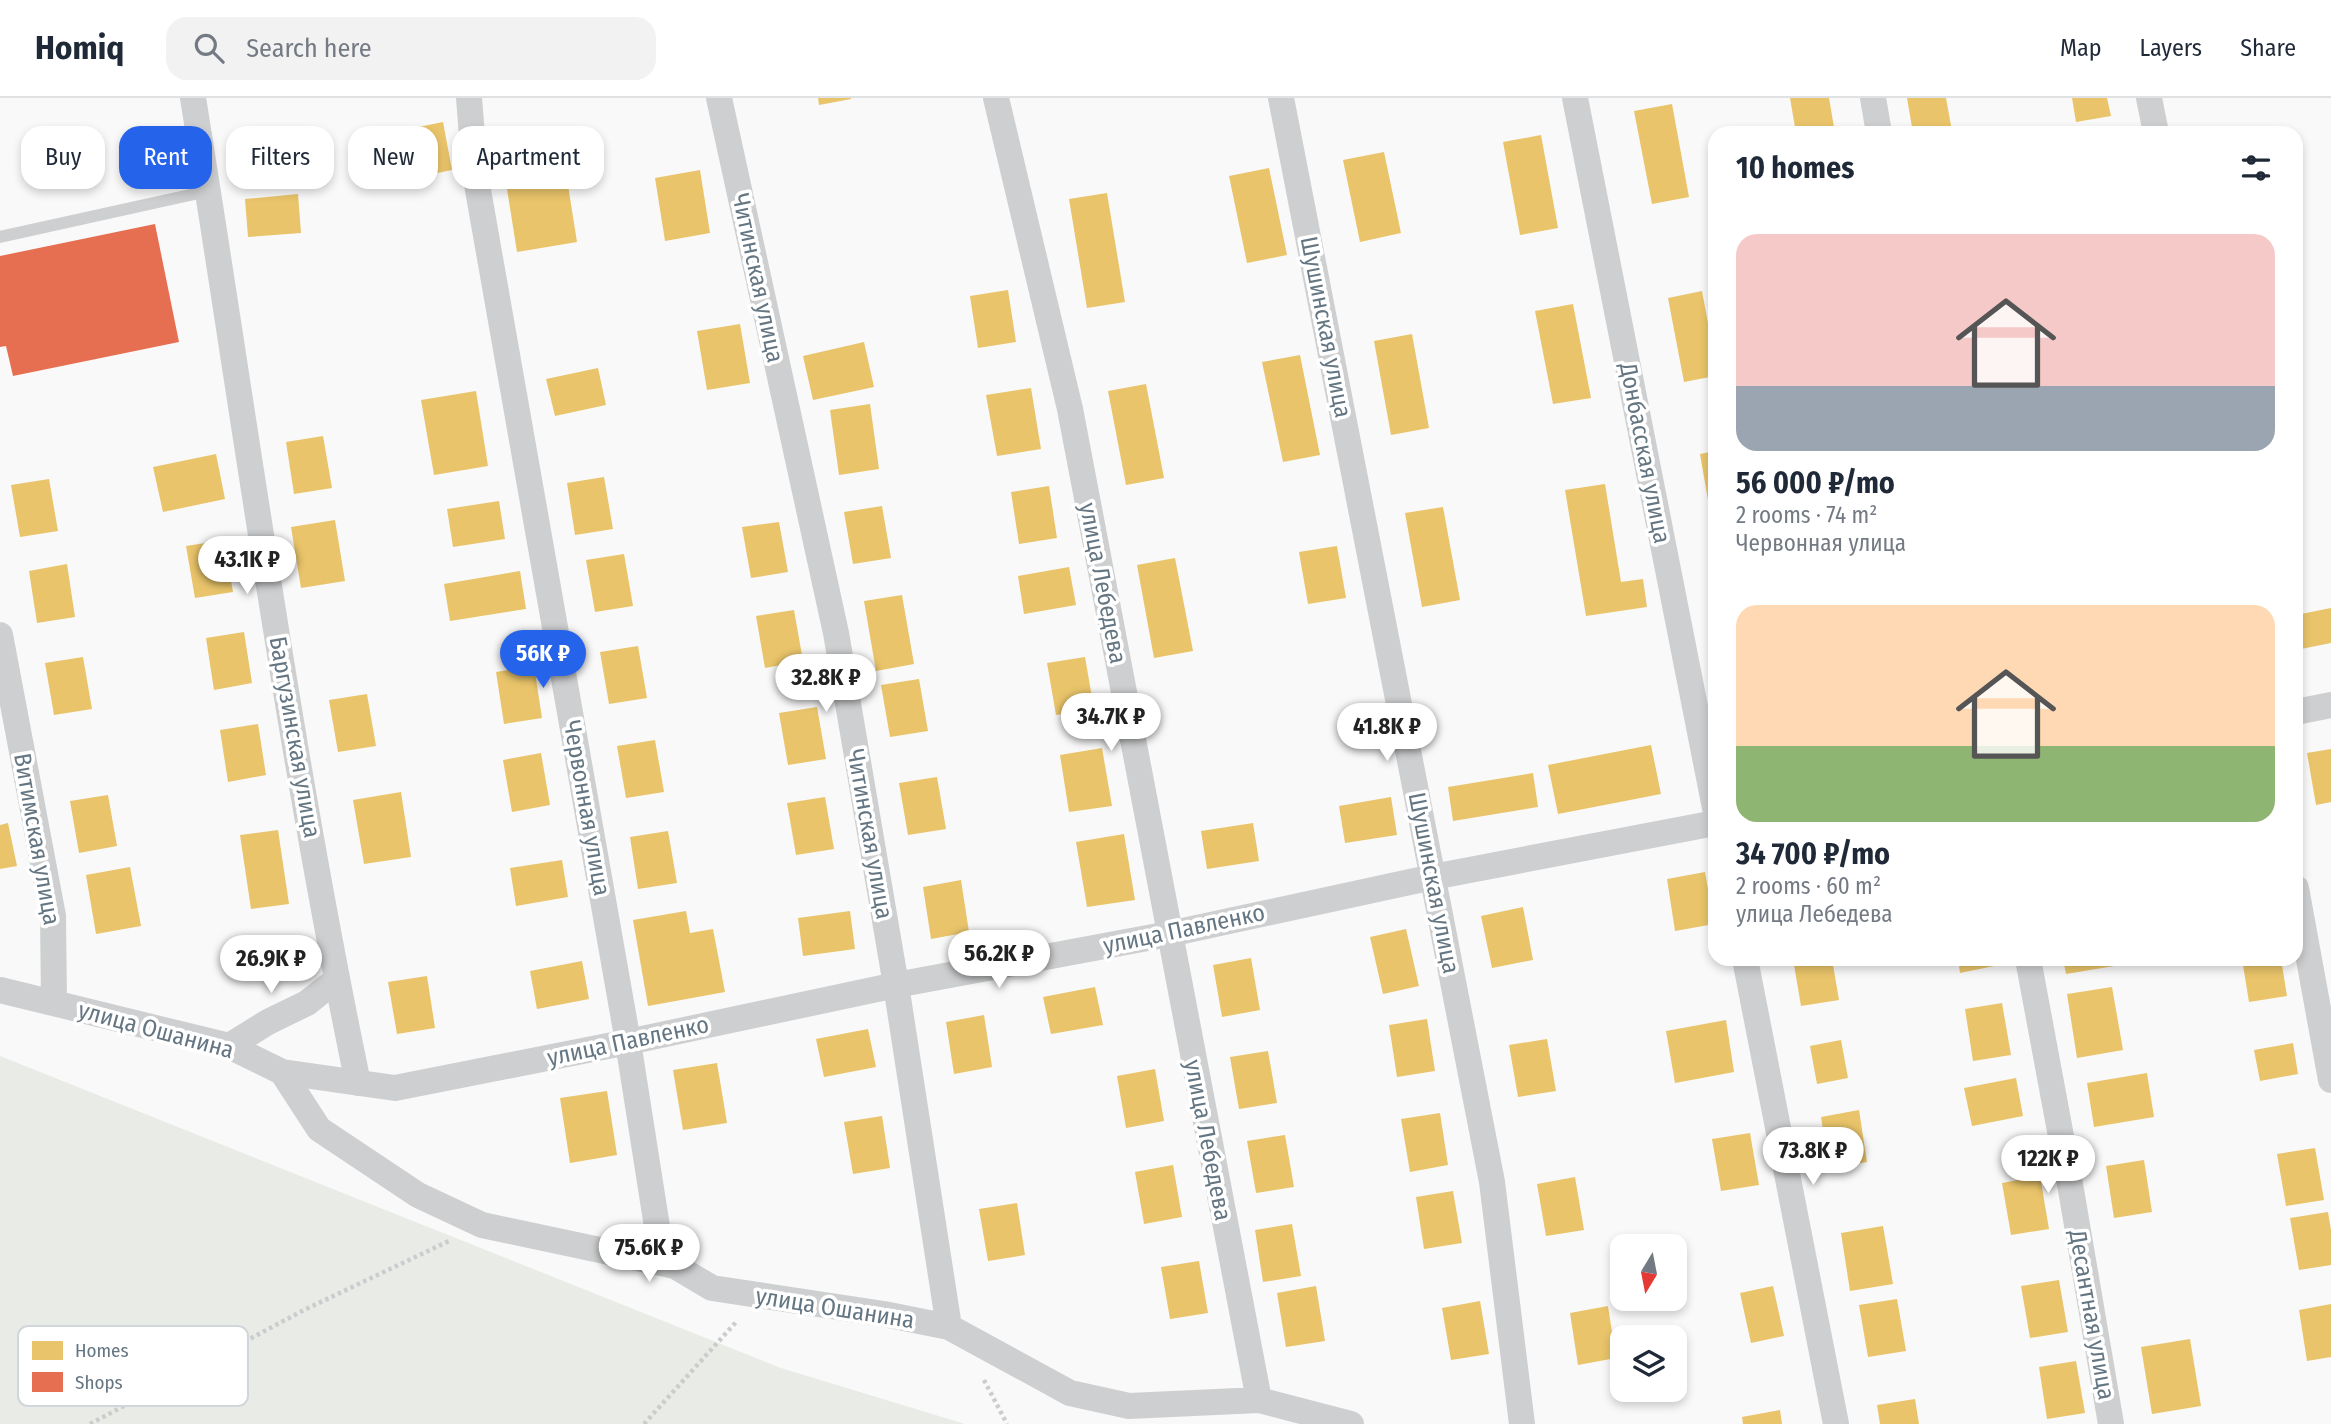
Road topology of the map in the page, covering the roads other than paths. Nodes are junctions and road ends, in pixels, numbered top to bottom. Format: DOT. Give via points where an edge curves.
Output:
graph roads {
  1 [pos="193,98"];
  2 [pos="469,98"];
  3 [pos="719,98"];
  4 [pos="996,98"];
  5 [pos="1281,98"];
  6 [pos="1576,98"];
  7 [pos="1873,98"];
  8 [pos="2149,98"];
  9 [pos="1879,126"];
  10 [pos="2155,126"];
  11 [pos="208,191"];
  12 [pos="0,237"];
  13 [pos="0,635"];
  14 [pos="2331,705"];
  15 [pos="2303,711"];
  16 [pos="1708,772"];
  17 [pos="1708,824"];
  18 [pos="1433,877"];
  19 [pos="2303,926"];
  20 [pos="1168,934"];
  21 [pos="1746,966"];
  22 [pos="2029,966"];
  23 [pos="337,980"];
  24 [pos="895,985"];
  25 [pos="0,990"];
  26 [pos="54,1002"];
  27 [pos="628,1042"];
  28 [pos="229,1046"];
  29 [pos="282,1072"];
  30 [pos="2331,1080"];
  31 [pos="358,1083"];
  32 [pos="675,1266"];
  33 [pos="949,1327"];
  34 [pos="1259,1400"];
  35 [pos="1351,1424"];
  36 [pos="1522,1424"];
  37 [pos="1836,1424"];
  38 [pos="2110,1424"];
  1 -- 11 [label="street, Баргузинская улица"];
  2 -- 27 [label="street, Червонная улица" via="475,173"];
  3 -- 24 [label="street, Читинская улица" via="836,633"];
  4 -- 20 [label="street, улица Лебедева" via="1070,409"];
  5 -- 18 [label="street, Шушинская улица"];
  6 -- 16 [label="street, Донбасская улица"];
  7 -- 9 [label="street"];
  8 -- 10 [label="street"];
  11 -- 12 [label="lane"];
  11 -- 23 [label="street, Баргузинская улица" via="257,518"];
  13 -- 26 [label="street, Витимская улица" via="53,916"];
  14 -- 15 [label="street"];
  17 -- 18 [label="street, улица Павленко"];
  18 -- 20 [label="street, улица Павленко"];
  18 -- 36 [label="street, Шушинская улица" via="1492,1182"];
  19 -- 30 [label="street"];
  20 -- 24 [label="street, улица Павленко"];
  20 -- 34 [label="street, улица Лебедева"];
  21 -- 37 [label="street"];
  22 -- 38 [label="street, Десантная улица"];
  23 -- 28 [label="street" via="307,1003"];
  23 -- 31 [label="street, Баргузинская улица"];
  24 -- 27 [label="street, улица Павленко"];
  24 -- 33 [label="street, Читинская улица"];
  25 -- 26 [label="street, улица Ошанина"];
  26 -- 28 [label="street, улица Ошанина"];
  27 -- 31 [label="street, улица Павленко" via="395,1088"];
  27 -- 32 [label="street, Червонная улица" via="658,1233"];
  28 -- 29 [label="street, улица Ошанина"];
  29 -- 31 [label="street, улица Павленко"];
  29 -- 32 [label="street, улица Ошанина" via="320,1129 418,1195 482,1226"];
  32 -- 33 [label="street, улица Ошанина" via="712,1288"];
  33 -- 34 [label="street, улица Ошанина" via="1082,1395 1129,1406"];
  34 -- 35 [label="street, улица Ошанина"];
}
